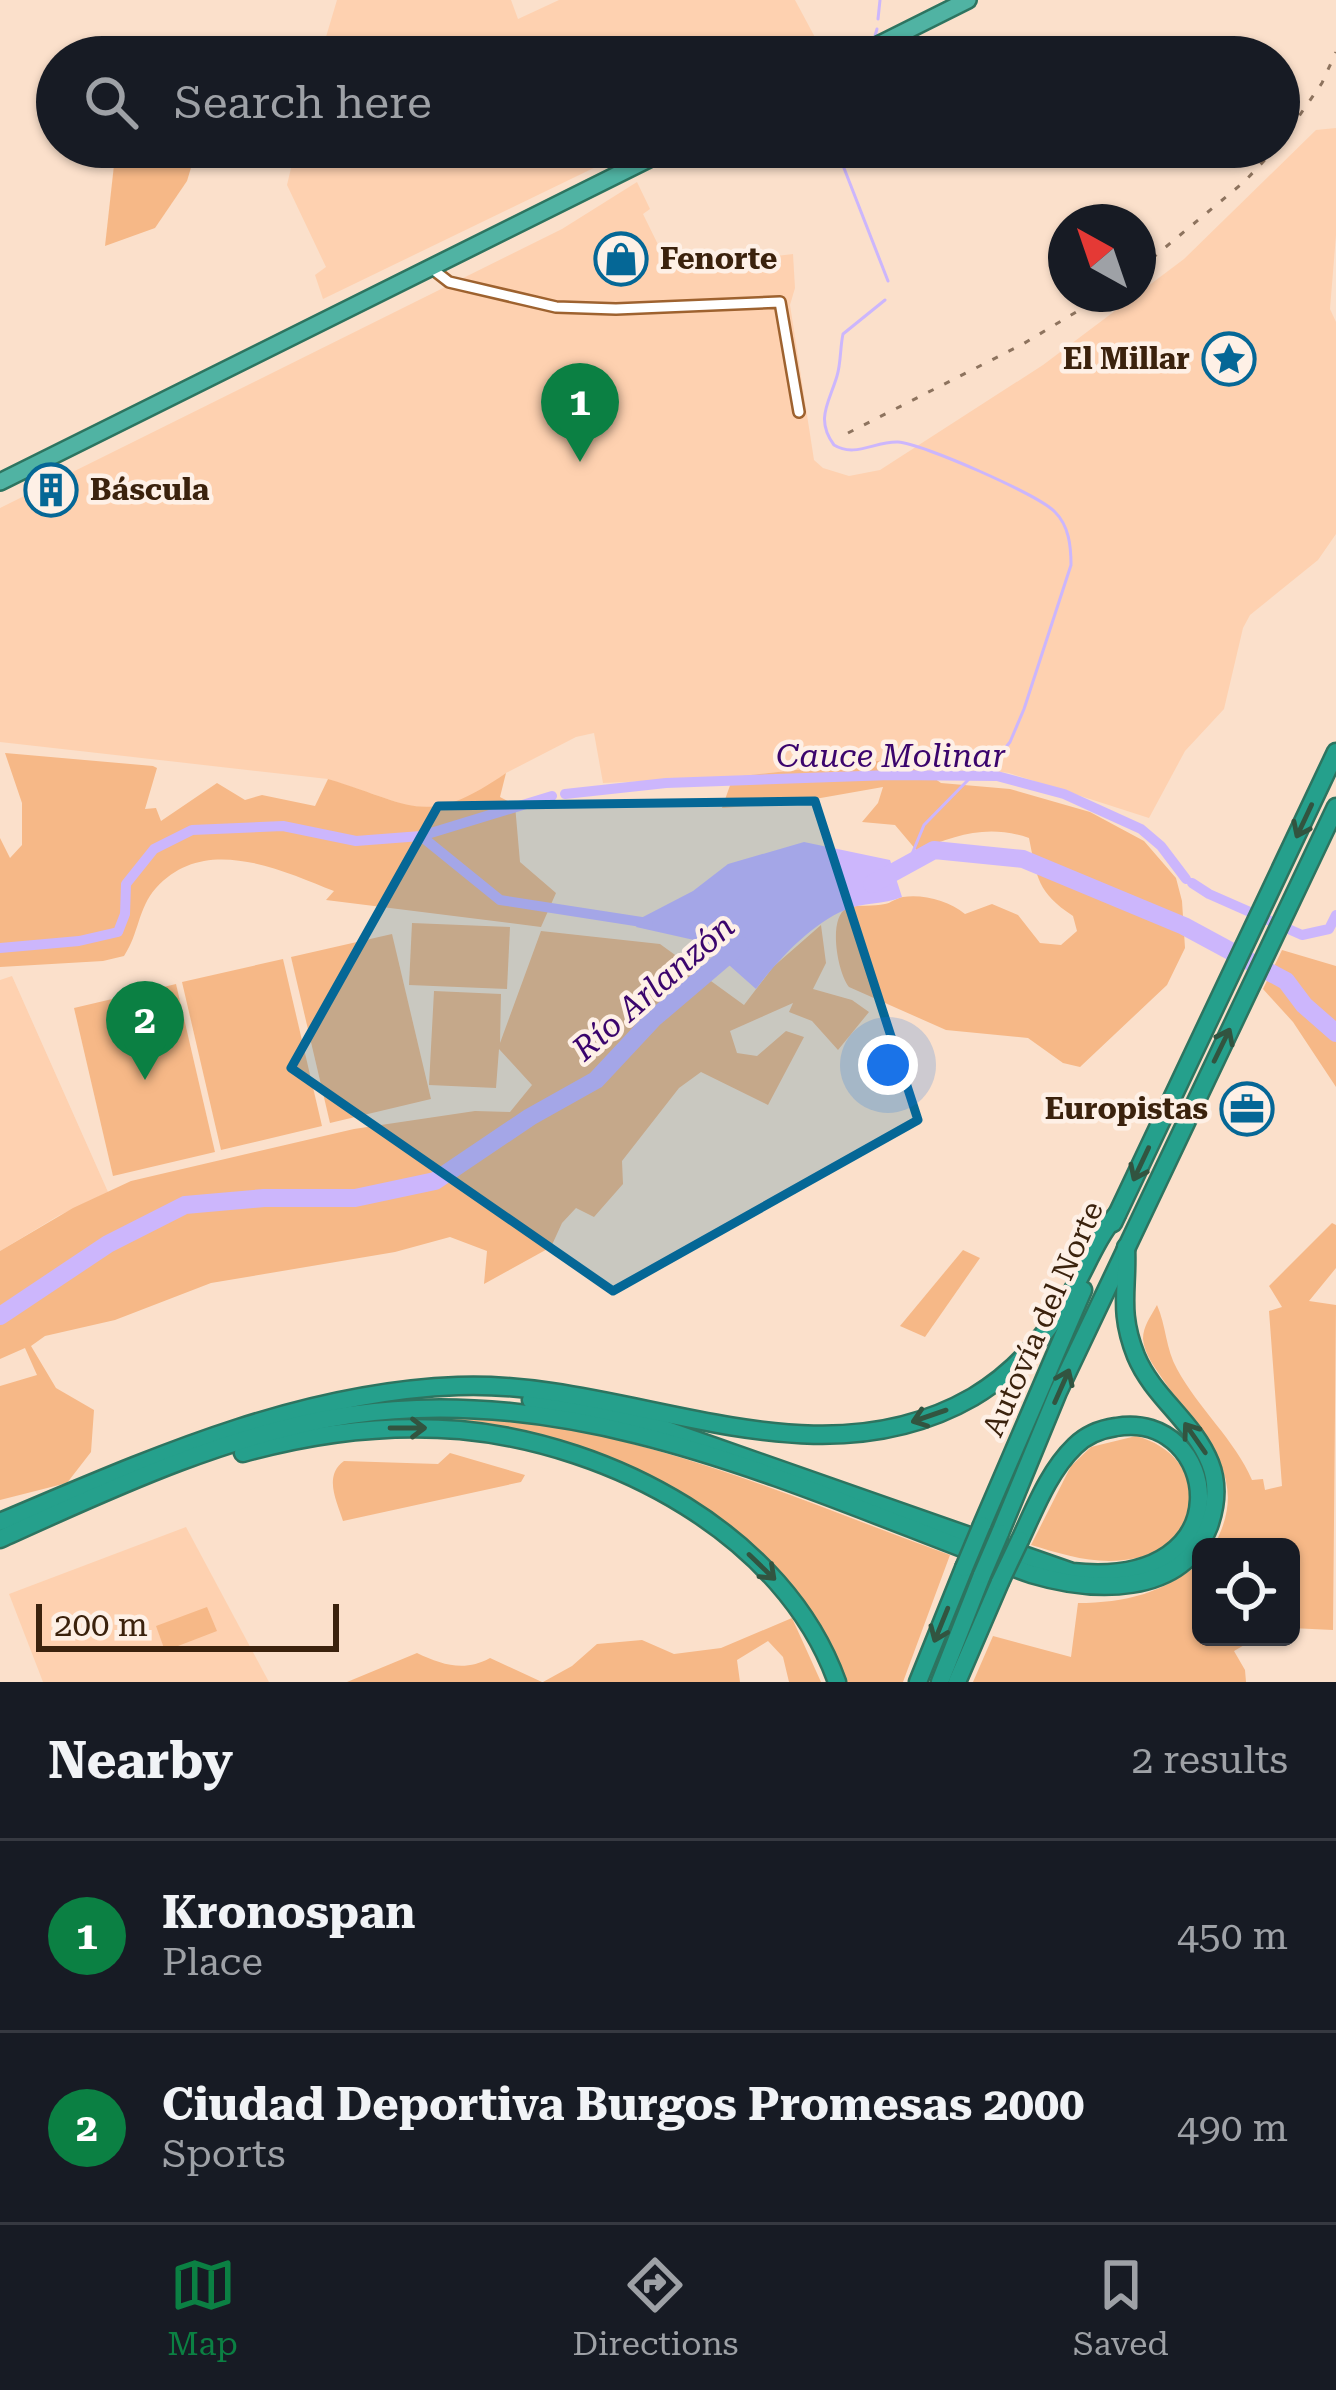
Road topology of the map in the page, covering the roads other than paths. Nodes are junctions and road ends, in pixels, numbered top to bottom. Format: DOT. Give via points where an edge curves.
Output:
graph roads {
  1 [pos="968,0"];
  2 [pos="896,36"];
  3 [pos="631,168"];
  4 [pos="430,268"];
  5 [pos="799,412"];
  6 [pos="0,482"];
  7 [pos="1336,752"];
  8 [pos="1336,807"];
  9 [pos="1118,1214"];
  10 [pos="1126,1247"];
  11 [pos="344,1400"];
  12 [pos="0,1522"];
  13 [pos="0,1540"];
  14 [pos="973,1571"];
  15 [pos="837,1682"];
  16 [pos="918,1682"];
  17 [pos="940,1682"];
  18 [pos="957,1682"];
  1 -- 2 [label="highway"];
  3 -- 4 [label="highway"];
  4 -- 5 [label="street" via="449,282 556,308 780,302"];
  4 -- 6 [label="highway"];
  7 -- 9 [label="highway, Autovía del Norte, one-way"];
  10 -- 8 [label="highway, Autovía del Norte, one-way"];
  9 -- 11 [label="highway, one-way" via="1050,1326 1011,1369 976,1395 912,1423 838,1434 758,1432 511,1387"];
  9 -- 14 [label="highway, Autovía del Norte, bridge" via="982,1525"];
  13 -- 10 [label="highway, one-way" via="280,1430 407,1408 474,1408 631,1431 1031,1574 1125,1586 1163,1574 1195,1550 1210,1524 1215,1486 1200,1443 1134,1348 1123,1303"];
  14 -- 10 [label="highway, Autovía del Norte, one-way, bridge" via="1000,1532"];
  11 -- 12 [label="highway" via="218,1434"];
  11 -- 18 [label="highway, bridge" via="497,1396 598,1411 717,1446 1040,1564 1087,1574 1137,1570 1181,1544 1199,1506 1196,1475 1180,1448 1162,1433 1128,1425 1084,1438 1062,1461 1019,1540 1000,1582"];
  13 -- 15 [label="highway, one-way" via="175,1472 298,1439 396,1428 505,1437 644,1484 729,1538 805,1613"];
  14 -- 16 [label="highway, Autovía del Norte, one-way"];
  14 -- 17 [label="highway, Autovía del Norte"];
}
